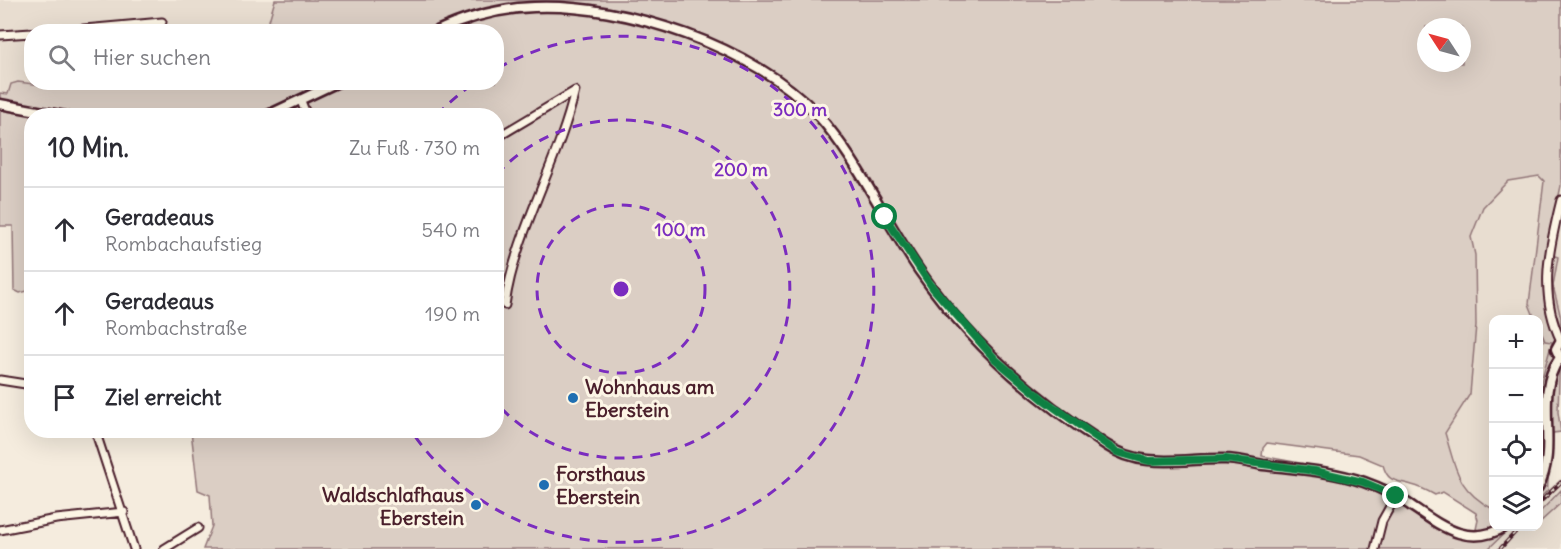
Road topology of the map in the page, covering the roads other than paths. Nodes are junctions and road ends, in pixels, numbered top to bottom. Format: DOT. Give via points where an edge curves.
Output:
graph roads {
  1 [pos="162,22"];
  2 [pos="140,24"];
  3 [pos="457,24"];
  4 [pos="24,34"];
  5 [pos="0,35"];
  6 [pos="322,90"];
  7 [pos="301,101"];
  8 [pos="0,104"];
  9 [pos="24,108"];
  10 [pos="285,108"];
  11 [pos="304,108"];
  12 [pos="504,133"];
  13 [pos="1561,200"];
  14 [pos="505,304"];
  15 [pos="1561,340"];
  16 [pos="1560,359"];
  17 [pos="0,380"];
  18 [pos="24,384"];
  19 [pos="98,438"];
  20 [pos="1542,477"];
  21 [pos="1396,496"];
  22 [pos="124,512"];
  23 [pos="198,528"];
  24 [pos="0,530"];
  25 [pos="1498,531"];
  26 [pos="134,549"];
  27 [pos="164,549"];
  28 [pos="1375,549"];
  1 -- 2 [label="street"];
  3 -- 21 [label="main road" via="489,12 536,7 592,10 702,41 747,62 776,80 816,114 933,288 973,337 1017,379 1105,445 1131,458 1165,462 1238,460 1341,476"];
  4 -- 5 [label="street"];
  6 -- 7 [label="main road"];
  7 -- 10 [label="main road"];
  7 -- 11 [label="street"];
  8 -- 9 [label="main road"];
  12 -- 14 [label="street" via="575,91"];
  13 -- 15 [label="street" via="1547,290 1549,314"];
  15 -- 16 [label="main road" via="1556,349"];
  16 -- 20 [label="main road" via="1548,384 1548,461"];
  17 -- 18 [label="street"];
  19 -- 22 [label="street"];
  21 -- 25 [label="main road" via="1457,537 1484,539"];
  21 -- 28 [label="street" via="1382,521"];
  22 -- 24 [label="street"];
  22 -- 26 [label="street"];
  23 -- 27 [label="street"];
}
